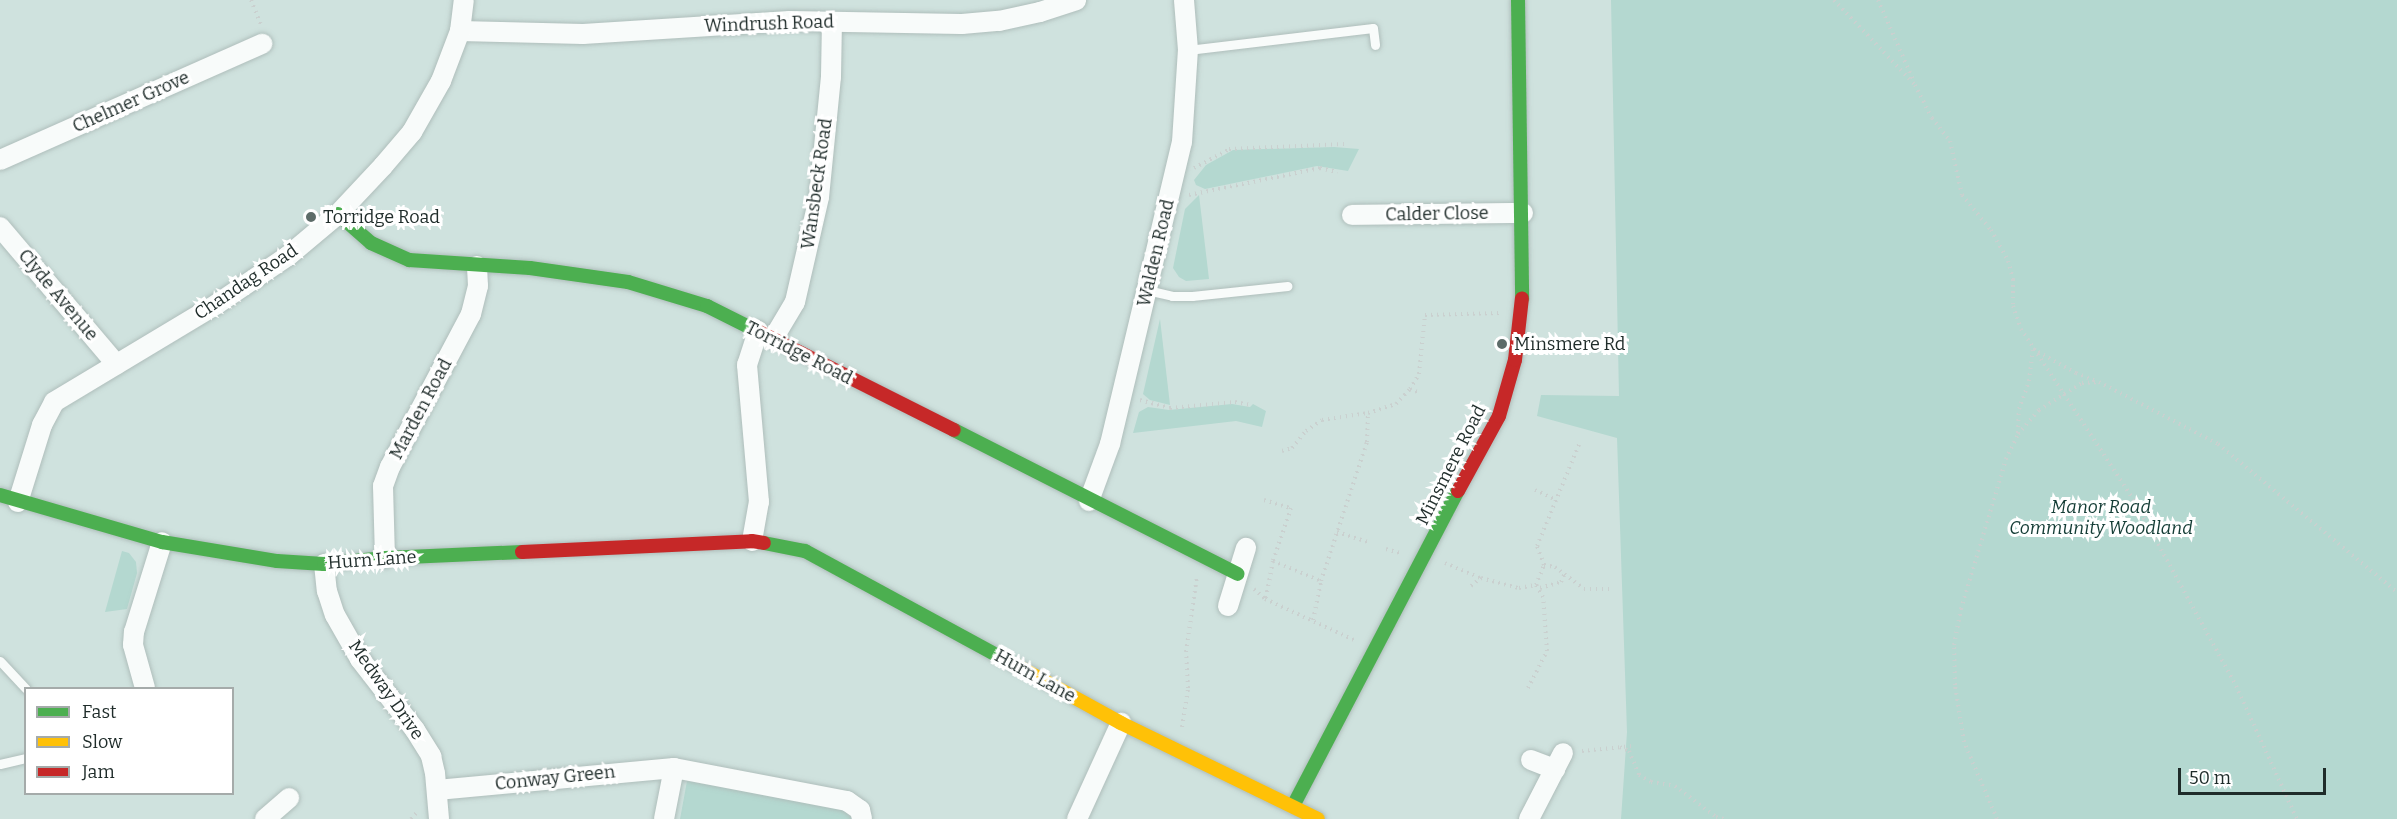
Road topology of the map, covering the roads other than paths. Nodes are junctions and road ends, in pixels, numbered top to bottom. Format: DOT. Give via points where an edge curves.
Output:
graph roads {
  1 [pos="464,0"];
  2 [pos="1076,0"];
  3 [pos="1184,0"];
  4 [pos="1518,0"];
  5 [pos="832,22"];
  6 [pos="460,31"];
  7 [pos="262,44"];
  8 [pos="1375,45"];
  9 [pos="1188,50"];
  10 [pos="0,160"];
  11 [pos="1523,213"];
  12 [pos="338,214"];
  13 [pos="1352,215"];
  14 [pos="0,227"];
  15 [pos="477,266"];
  16 [pos="1287,286"];
  17 [pos="1147,290"];
  18 [pos="766,335"];
  19 [pos="116,364"];
  20 [pos="9,499"];
  21 [pos="1089,501"];
  22 [pos="752,540"];
  23 [pos="162,542"];
  24 [pos="1246,548"];
  25 [pos="385,558"];
  26 [pos="324,564"];
  27 [pos="1238,574"];
  28 [pos="1228,606"];
  29 [pos="0,661"];
  30 [pos="24,687"];
  31 [pos="145,687"];
  32 [pos="1121,723"];
  33 [pos="24,758"];
  34 [pos="1532,760"];
  35 [pos="0,764"];
  36 [pos="674,768"];
  37 [pos="437,790"];
  38 [pos="290,798"];
  39 [pos="1293,806"];
  40 [pos="261,814"];
  41 [pos="439,819"];
  42 [pos="664,819"];
  43 [pos="862,819"];
  44 [pos="1077,819"];
  45 [pos="1318,819"];
  46 [pos="1529,819"];
  1 -- 6 [label="street, Chandag Road"];
  2 -- 5 [label="street, Windrush Road" via="999,21"];
  3 -- 9 [label="street, Walden Road"];
  4 -- 11 [label="street, Minsmere Road"];
  5 -- 6 [label="street, Windrush Road" via="745,23 583,34"];
  5 -- 18 [label="street, Wansbeck Road" via="827,131 817,208 795,302"];
  6 -- 12 [label="street, Chandag Road" via="441,81 412,132"];
  7 -- 10 [label="street, Chelmer Grove"];
  8 -- 9 [label="lane" via="1373,28"];
  9 -- 17 [label="street, Walden Road" via="1182,142"];
  11 -- 13 [label="street, Calder Close"];
  11 -- 39 [label="street, Minsmere Road" via="1522,313 1515,360 1499,416"];
  12 -- 15 [label="street, Torridge Road" via="389,253 409,260"];
  12 -- 19 [label="street, Chandag Road" via="288,256 217,304"];
  14 -- 19 [label="street, Clyde Avenue"];
  15 -- 18 [label="street, Torridge Road" via="530,268 628,282 706,306"];
  15 -- 25 [label="street, Marden Road" via="478,286 471,314 383,486"];
  16 -- 17 [label="lane" via="1192,296"];
  17 -- 21 [label="street, Walden Road" via="1110,444"];
  18 -- 21 [label="street, Torridge Road"];
  18 -- 22 [label="street" via="747,365 759,502"];
  19 -- 20 [label="street, Chandag Road" via="62,397 49,410"];
  20 -- 23 [label="street, Hurn Lane"];
  21 -- 27 [label="street, Torridge Road"];
  22 -- 25 [label="street, Hurn Lane"];
  22 -- 32 [label="street, Hurn Lane" via="805,551"];
  23 -- 26 [label="street, Hurn Lane" via="277,561"];
  23 -- 31 [label="street" via="134,632 133,645"];
  24 -- 27 [label="street"];
  25 -- 26 [label="street, Hurn Lane"];
  26 -- 37 [label="street, Medway Drive" via="335,615 360,659 431,756"];
  27 -- 28 [label="street"];
  29 -- 30 [label="lane"];
  32 -- 39 [label="street, Hurn Lane"];
  32 -- 44 [label="street"];
  33 -- 35 [label="lane"];
  34 -- 46 [label="street" via="1559,761"];
  36 -- 37 [label="street, Conway Green"];
  36 -- 42 [label="street"];
  36 -- 43 [label="street, Conway Green" via="847,801 860,810"];
  37 -- 41 [label="street, Medway Drive"];
  38 -- 40 [label="street"];
  39 -- 45 [label="street, Hurn Lane"];
}
